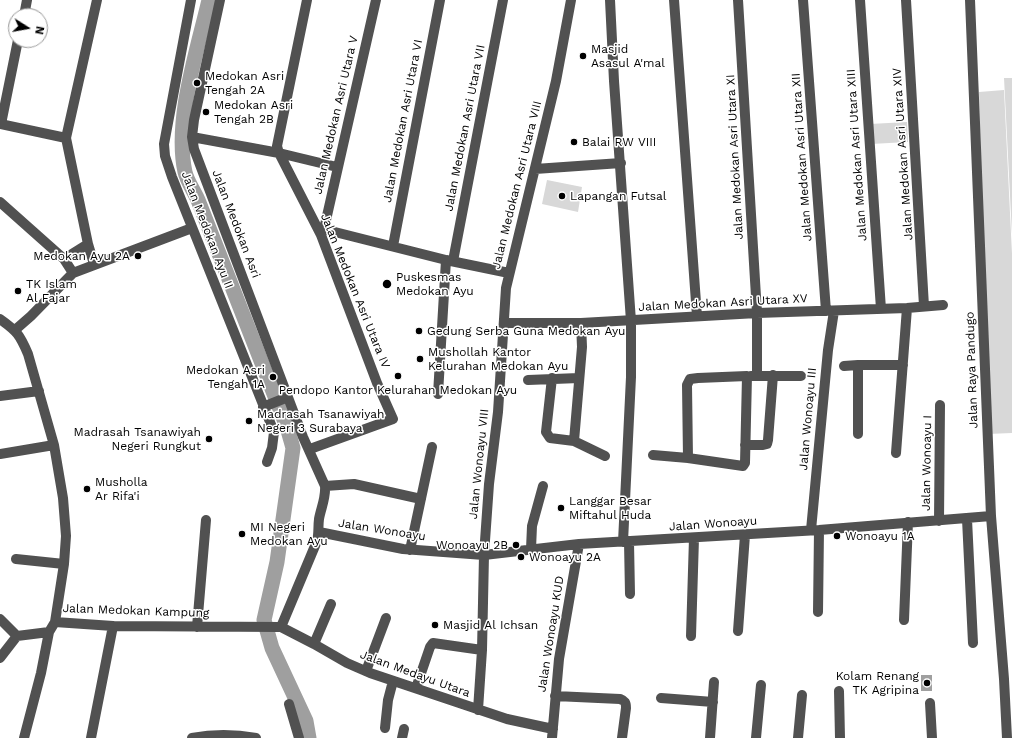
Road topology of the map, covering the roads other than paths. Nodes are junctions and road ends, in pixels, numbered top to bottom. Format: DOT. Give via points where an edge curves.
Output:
graph roads {
  1 [pos="97,0"];
  2 [pos="191,0"];
  3 [pos="220,0"];
  4 [pos="307,0"];
  5 [pos="376,0"];
  6 [pos="440,0"];
  7 [pos="503,0"];
  8 [pos="571,0"];
  9 [pos="610,0"];
  10 [pos="674,0"];
  11 [pos="738,0"];
  12 [pos="803,0"];
  13 [pos="860,0"];
  14 [pos="906,0"];
  15 [pos="970,0"];
  16 [pos="16,48"];
  17 [pos="0,124"];
  18 [pos="192,137"];
  19 [pos="66,138"];
  20 [pos="279,153"];
  21 [pos="621,163"];
  22 [pos="337,167"];
  23 [pos="536,168"];
  24 [pos="0,202"];
  25 [pos="192,228"];
  26 [pos="320,230"];
  27 [pos="88,244"];
  28 [pos="393,246"];
  29 [pos="64,259"];
  30 [pos="450,261"];
  31 [pos="94,264"];
  32 [pos="509,272"];
  33 [pos="73,273"];
  34 [pos="943,305"];
  35 [pos="924,306"];
  36 [pos="907,308"];
  37 [pos="881,309"];
  38 [pos="830,311"];
  39 [pos="757,313"];
  40 [pos="697,316"];
  41 [pos="0,319"];
  42 [pos="631,321"];
  43 [pos="504,323"];
  44 [pos="581,323"];
  45 [pos="15,330"];
  46 [pos="860,365"];
  47 [pos="844,366"];
  48 [pos="903,366"];
  49 [pos="773,375"];
  50 [pos="752,376"];
  51 [pos="801,376"];
  52 [pos="500,377"];
  53 [pos="552,378"];
  54 [pos="579,378"];
  55 [pos="528,380"];
  56 [pos="38,391"];
  57 [pos="438,394"];
  58 [pos="0,396"];
  59 [pos="286,398"];
  60 [pos="266,406"];
  61 [pos="940,406"];
  62 [pos="858,434"];
  63 [pos="574,441"];
  64 [pos="54,445"];
  65 [pos="745,445"];
  66 [pos="432,447"];
  67 [pos="310,449"];
  68 [pos="0,454"];
  69 [pos="896,454"];
  70 [pos="653,455"];
  71 [pos="605,456"];
  72 [pos="688,458"];
  73 [pos="267,462"];
  74 [pos="325,486"];
  75 [pos="543,486"];
  76 [pos="421,498"];
  77 [pos="991,516"];
  78 [pos="967,519"];
  79 [pos="206,520"];
  80 [pos="939,521"];
  81 [pos="908,522"];
  82 [pos="815,530"];
  83 [pos="319,532"];
  84 [pos="745,535"];
  85 [pos="694,538"];
  86 [pos="626,542"];
  87 [pos="579,544"];
  88 [pos="531,549"];
  89 [pos="410,550"];
  90 [pos="484,554"];
  91 [pos="16,559"];
  92 [pos="64,564"];
  93 [pos="630,594"];
  94 [pos="331,604"];
  95 [pos="818,612"];
  96 [pos="386,618"];
  97 [pos="0,619"];
  98 [pos="904,620"];
  99 [pos="55,622"];
  100 [pos="113,626"];
  101 [pos="197,627"];
  102 [pos="278,627"];
  103 [pos="738,631"];
  104 [pos="49,632"];
  105 [pos="18,636"];
  106 [pos="691,636"];
  107 [pos="973,643"];
  108 [pos="314,644"];
  109 [pos="482,650"];
  110 [pos="0,658"];
  111 [pos="366,671"];
  112 [pos="1008,679"];
  113 [pos="393,681"];
  114 [pos="714,682"];
  115 [pos="761,685"];
  116 [pos="416,688"];
  117 [pos="839,691"];
  118 [pos="802,695"];
  119 [pos="555,696"];
  120 [pos="661,698"];
  121 [pos="713,702"];
  122 [pos="930,703"];
  123 [pos="289,704"];
  124 [pos="478,710"];
  125 [pos="385,728"];
  126 [pos="553,733"];
  127 [pos="227,737"];
  128 [pos="24,738"];
  129 [pos="91,738"];
  130 [pos="192,738"];
  131 [pos="256,738"];
  132 [pos="299,738"];
  133 [pos="622,738"];
  134 [pos="710,738"];
  135 [pos="756,738"];
  136 [pos="798,738"];
  137 [pos="840,738"];
  138 [pos="932,738"];
  139 [pos="1007,738"];
  1 -- 19 [label="street"];
  2 -- 25 [label="street, Jalan Medokan Ayu II" via="164,144 172,177"];
  3 -- 18 [label="street, Jalan Medokan Asri"];
  4 -- 20 [label="street, Jalan Medokan Asri Utara IV" via="278,138"];
  5 -- 22 [label="street, Jalan Medokan Asri Utara V"];
  6 -- 28 [label="street, Jalan Medokan Asri Utara VI"];
  7 -- 30 [label="street, Jalan Medokan Asri Utara VII"];
  8 -- 23 [label="street, Jalan Medokan Asri Utara VIII"];
  9 -- 21 [label="street"];
  10 -- 40 [label="street"];
  11 -- 39 [label="street, Jalan Medokan Asri Utara XI"];
  12 -- 38 [label="street, Jalan Medokan Asri Utara XII"];
  13 -- 37 [label="street, Jalan Medokan Asri Utara XIII"];
  14 -- 35 [label="street, Jalan Medokan Asri Utara XIV"];
  15 -- 77 [label="street, Jalan Raya Pandugo"];
  16 -- 17 [label="street"];
  17 -- 19 [label="street"];
  18 -- 20 [label="street"];
  18 -- 59 [label="street, Jalan Medokan Asri" via="194,149"];
  19 -- 27 [label="street"];
  20 -- 22 [label="street"];
  20 -- 26 [label="street, Jalan Medokan Asri Utara IV"];
  21 -- 23 [label="street"];
  21 -- 42 [label="street"];
  22 -- 26 [label="street, Jalan Medokan Asri Utara V"];
  23 -- 32 [label="street, Jalan Medokan Asri Utara VIII"];
  24 -- 29 [label="street"];
  25 -- 31 [label="street"];
  25 -- 60 [label="street, Jalan Medokan Ayu II"];
  26 -- 28 [label="street"];
  26 -- 67 [label="street, Jalan Medokan Asri Utara IV" via="393,419"];
  27 -- 29 [label="street"];
  27 -- 31 [label="street"];
  28 -- 30 [label="street"];
  29 -- 33 [label="street"];
  30 -- 32 [label="street"];
  30 -- 57 [label="street, Jalan Medokan Asri Utara VII"];
  31 -- 33 [label="street"];
  32 -- 43 [label="street, Jalan Medokan Asri Utara VIII"];
  33 -- 45 [label="street"];
  34 -- 35 [label="street, Jalan Medokan Asri Utara XV"];
  35 -- 36 [label="street, Jalan Medokan Asri Utara XV"];
  36 -- 37 [label="street, Jalan Medokan Asri Utara XV"];
  36 -- 48 [label="street"];
  37 -- 38 [label="street, Jalan Medokan Asri Utara XV"];
  38 -- 39 [label="street, Jalan Medokan Asri Utara XV"];
  38 -- 82 [label="street, Jalan Wonoayu III"];
  39 -- 40 [label="street, Jalan Medokan Asri Utara XV"];
  39 -- 50 [label="street, Jalan Medokan Asri Utara XI"];
  40 -- 42 [label="street, Jalan Medokan Asri Utara XV"];
  41 -- 45 [label="street"];
  42 -- 44 [label="street, Jalan Medokan Asri Utara XV"];
  42 -- 86 [label="street" via="631,377 625,479"];
  43 -- 44 [label="street, Jalan Medokan Asri Utara XV"];
  43 -- 52 [label="street, Jalan Medokan Asri Utara VIII"];
  44 -- 54 [label="street"];
  45 -- 56 [label="street, Jalan Medokan Kampung" via="23,340"];
  46 -- 47 [label="street"];
  46 -- 48 [label="street"];
  46 -- 62 [label="street"];
  48 -- 69 [label="street"];
  49 -- 50 [label="street"];
  49 -- 51 [label="street"];
  49 -- 65 [label="street" via="767,444"];
  50 -- 65 [label="street, Jalan Medokan Asri Utara XI"];
  50 -- 72 [label="street" via="690,379 687,385"];
  52 -- 90 [label="street, Jalan Wonoayu VIII"];
  53 -- 54 [label="street"];
  53 -- 55 [label="street"];
  53 -- 63 [label="street" via="546,432 550,438"];
  54 -- 63 [label="street"];
  56 -- 58 [label="street"];
  56 -- 64 [label="street, Jalan Medokan Kampung"];
  59 -- 60 [label="street"];
  59 -- 67 [label="street, Jalan Medokan Asri"];
  60 -- 73 [label="street, Jalan Medokan Ayu II" via="274,432"];
  61 -- 80 [label="street, Jalan Wonoayu I"];
  63 -- 71 [label="street"];
  64 -- 68 [label="street"];
  64 -- 92 [label="street, Jalan Medokan Kampung" via="63,498 66,536"];
  65 -- 72 [label="street, Jalan Medokan Asri Utara XI" via="743,466"];
  66 -- 76 [label="street"];
  67 -- 74 [label="street"];
  70 -- 72 [label="street"];
  74 -- 76 [label="street" via="354,484"];
  74 -- 83 [label="street"];
  75 -- 88 [label="street" via="532,526"];
  76 -- 89 [label="street"];
  77 -- 78 [label="street, Jalan Wonoayu"];
  77 -- 112 [label="street, Jalan Raya Pandugo"];
  78 -- 80 [label="street, Jalan Wonoayu"];
  78 -- 107 [label="street"];
  79 -- 101 [label="street"];
  80 -- 81 [label="street, Jalan Wonoayu"];
  81 -- 82 [label="street, Jalan Wonoayu"];
  81 -- 98 [label="street"];
  82 -- 84 [label="street, Jalan Wonoayu"];
  82 -- 95 [label="street, Jalan Wonoayu III"];
  83 -- 89 [label="street, Jalan Wonoayu"];
  83 -- 102 [label="street"];
  84 -- 85 [label="street, Jalan Wonoayu"];
  84 -- 103 [label="street"];
  85 -- 86 [label="street, Jalan Wonoayu"];
  85 -- 106 [label="street"];
  86 -- 87 [label="street, Jalan Wonoayu"];
  86 -- 93 [label="street"];
  87 -- 88 [label="street, Jalan Wonoayu"];
  87 -- 119 [label="street, Jalan Wonoayu KUD" via="564,623"];
  88 -- 90 [label="street, Jalan Wonoayu"];
  89 -- 90 [label="street, Jalan Wonoayu"];
  90 -- 109 [label="street, Jalan Wonoayu VIII"];
  91 -- 92 [label="street"];
  92 -- 99 [label="street, Jalan Medokan Kampung"];
  94 -- 108 [label="street"];
  96 -- 111 [label="street"];
  97 -- 105 [label="street"];
  99 -- 100 [label="street, Jalan Medokan Kampung"];
  99 -- 104 [label="street"];
  100 -- 101 [label="street, Jalan Medokan Kampung"];
  100 -- 129 [label="street"];
  101 -- 102 [label="street, Jalan Medokan Kampung"];
  102 -- 108 [label="street, Jalan Medayu Utara"];
  104 -- 105 [label="street"];
  104 -- 128 [label="street"];
  105 -- 110 [label="street"];
  108 -- 111 [label="street, Jalan Medayu Utara" via="346,663"];
  109 -- 116 [label="street" via="433,643"];
  109 -- 124 [label="street, Jalan Wonoayu VIII"];
  111 -- 113 [label="street, Jalan Medayu Utara"];
  112 -- 139 [label="street, Jalan Raya Pandugo"];
  113 -- 116 [label="street, Jalan Medayu Utara"];
  113 -- 125 [label="street"];
  114 -- 121 [label="street"];
  115 -- 135 [label="street"];
  116 -- 124 [label="street, Jalan Medayu Utara"];
  117 -- 137 [label="street"];
  118 -- 136 [label="street"];
  119 -- 126 [label="street, Jalan Wonoayu KUD"];
  119 -- 133 [label="street" via="624,700 626,708"];
  120 -- 121 [label="street"];
  121 -- 134 [label="street"];
  122 -- 138 [label="street"];
  123 -- 132 [label="street"];
  124 -- 126 [label="street, Jalan Medayu Utara"];
  127 -- 130 [label="street"];
  127 -- 131 [label="street"];
}
